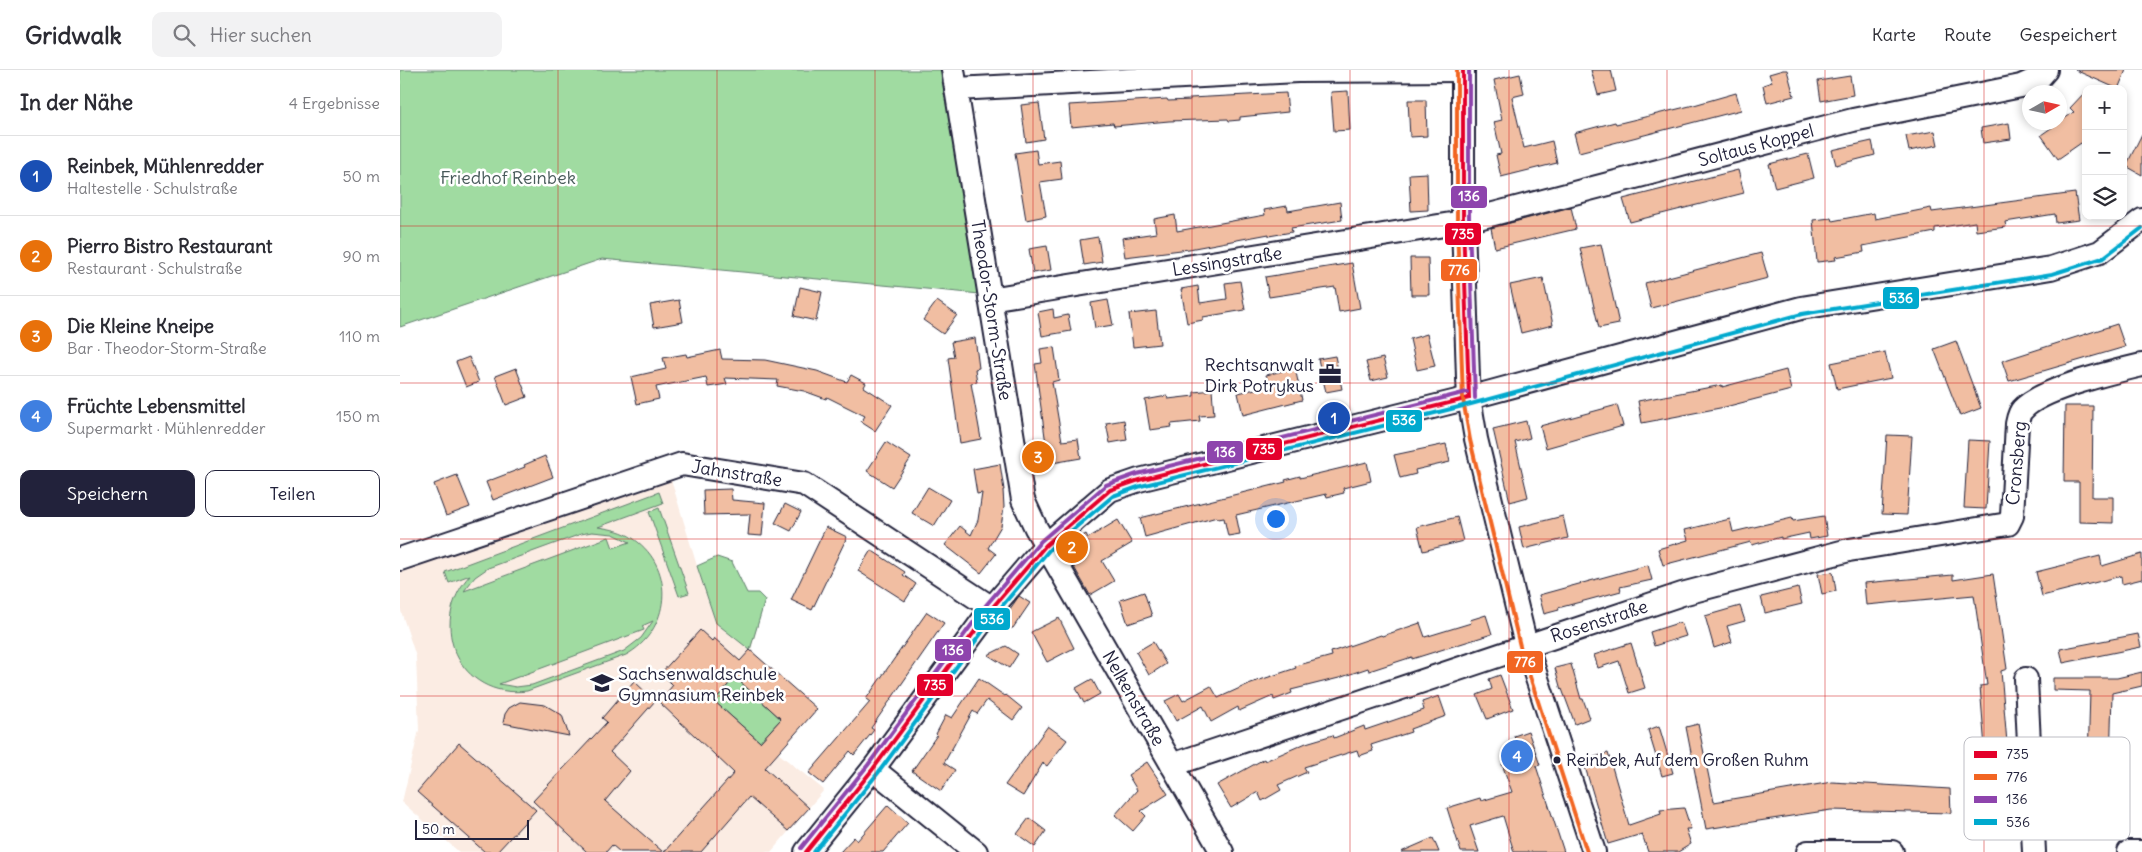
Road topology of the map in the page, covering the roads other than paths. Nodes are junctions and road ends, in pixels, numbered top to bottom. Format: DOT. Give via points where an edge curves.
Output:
graph roads {
  1 [pos="1463,70"];
  2 [pos="2046,70"];
  3 [pos="954,80"];
  4 [pos="2142,220"];
  5 [pos="1463,222"];
  6 [pos="990,299"];
  7 [pos="2142,365"];
  8 [pos="1469,398"];
  9 [pos="2008,524"];
  10 [pos="1046,545"];
  11 [pos="400,559"];
  12 [pos="992,608"];
  13 [pos="1526,645"];
  14 [pos="2026,680"];
  15 [pos="2029,737"];
  16 [pos="1172,765"];
  17 [pos="873,769"];
  18 [pos="806,852"];
  19 [pos="976,852"];
  20 [pos="1222,852"];
  21 [pos="1594,852"];
  22 [pos="1808,852"];
  23 [pos="1892,852"];
  24 [pos="2129,852"];
  25 [pos="2142,852"];
  1 -- 3 [label="street"];
  1 -- 5 [label="street"];
  2 -- 5 [label="street, Soltaus Koppel" via="2039,78 2021,86 1853,120"];
  3 -- 6 [label="street, Theodor-Storm-Straße"];
  4 -- 8 [label="street" via="2100,252 2051,268 1801,308"];
  5 -- 6 [label="street, Lessingstraße"];
  5 -- 8 [label="street"];
  6 -- 10 [label="street, Theodor-Storm-Straße" via="1020,490"];
  7 -- 9 [label="street, Cronsberg" via="2069,386 2035,400 2021,411 2017,424 2012,516"];
  8 -- 10 [label="street" via="1110,490"];
  8 -- 13 [label="street"];
  9 -- 13 [label="street, Rosenstraße" via="1849,550 1682,594"];
  10 -- 12 [label="street"];
  10 -- 16 [label="street, Nelkenstraße"];
  11 -- 12 [label="street, Jahnstraße" via="682,464 804,484"];
  12 -- 17 [label="street"];
  13 -- 16 [label="street, Rosenstraße"];
  13 -- 21 [label="street"];
  14 -- 15 [label="street"];
  16 -- 20 [label="street, Nelkenstraße"];
  17 -- 18 [label="street"];
  17 -- 19 [label="street"];
  22 -- 23 [label="street"];
  24 -- 25 [label="street"];
}
